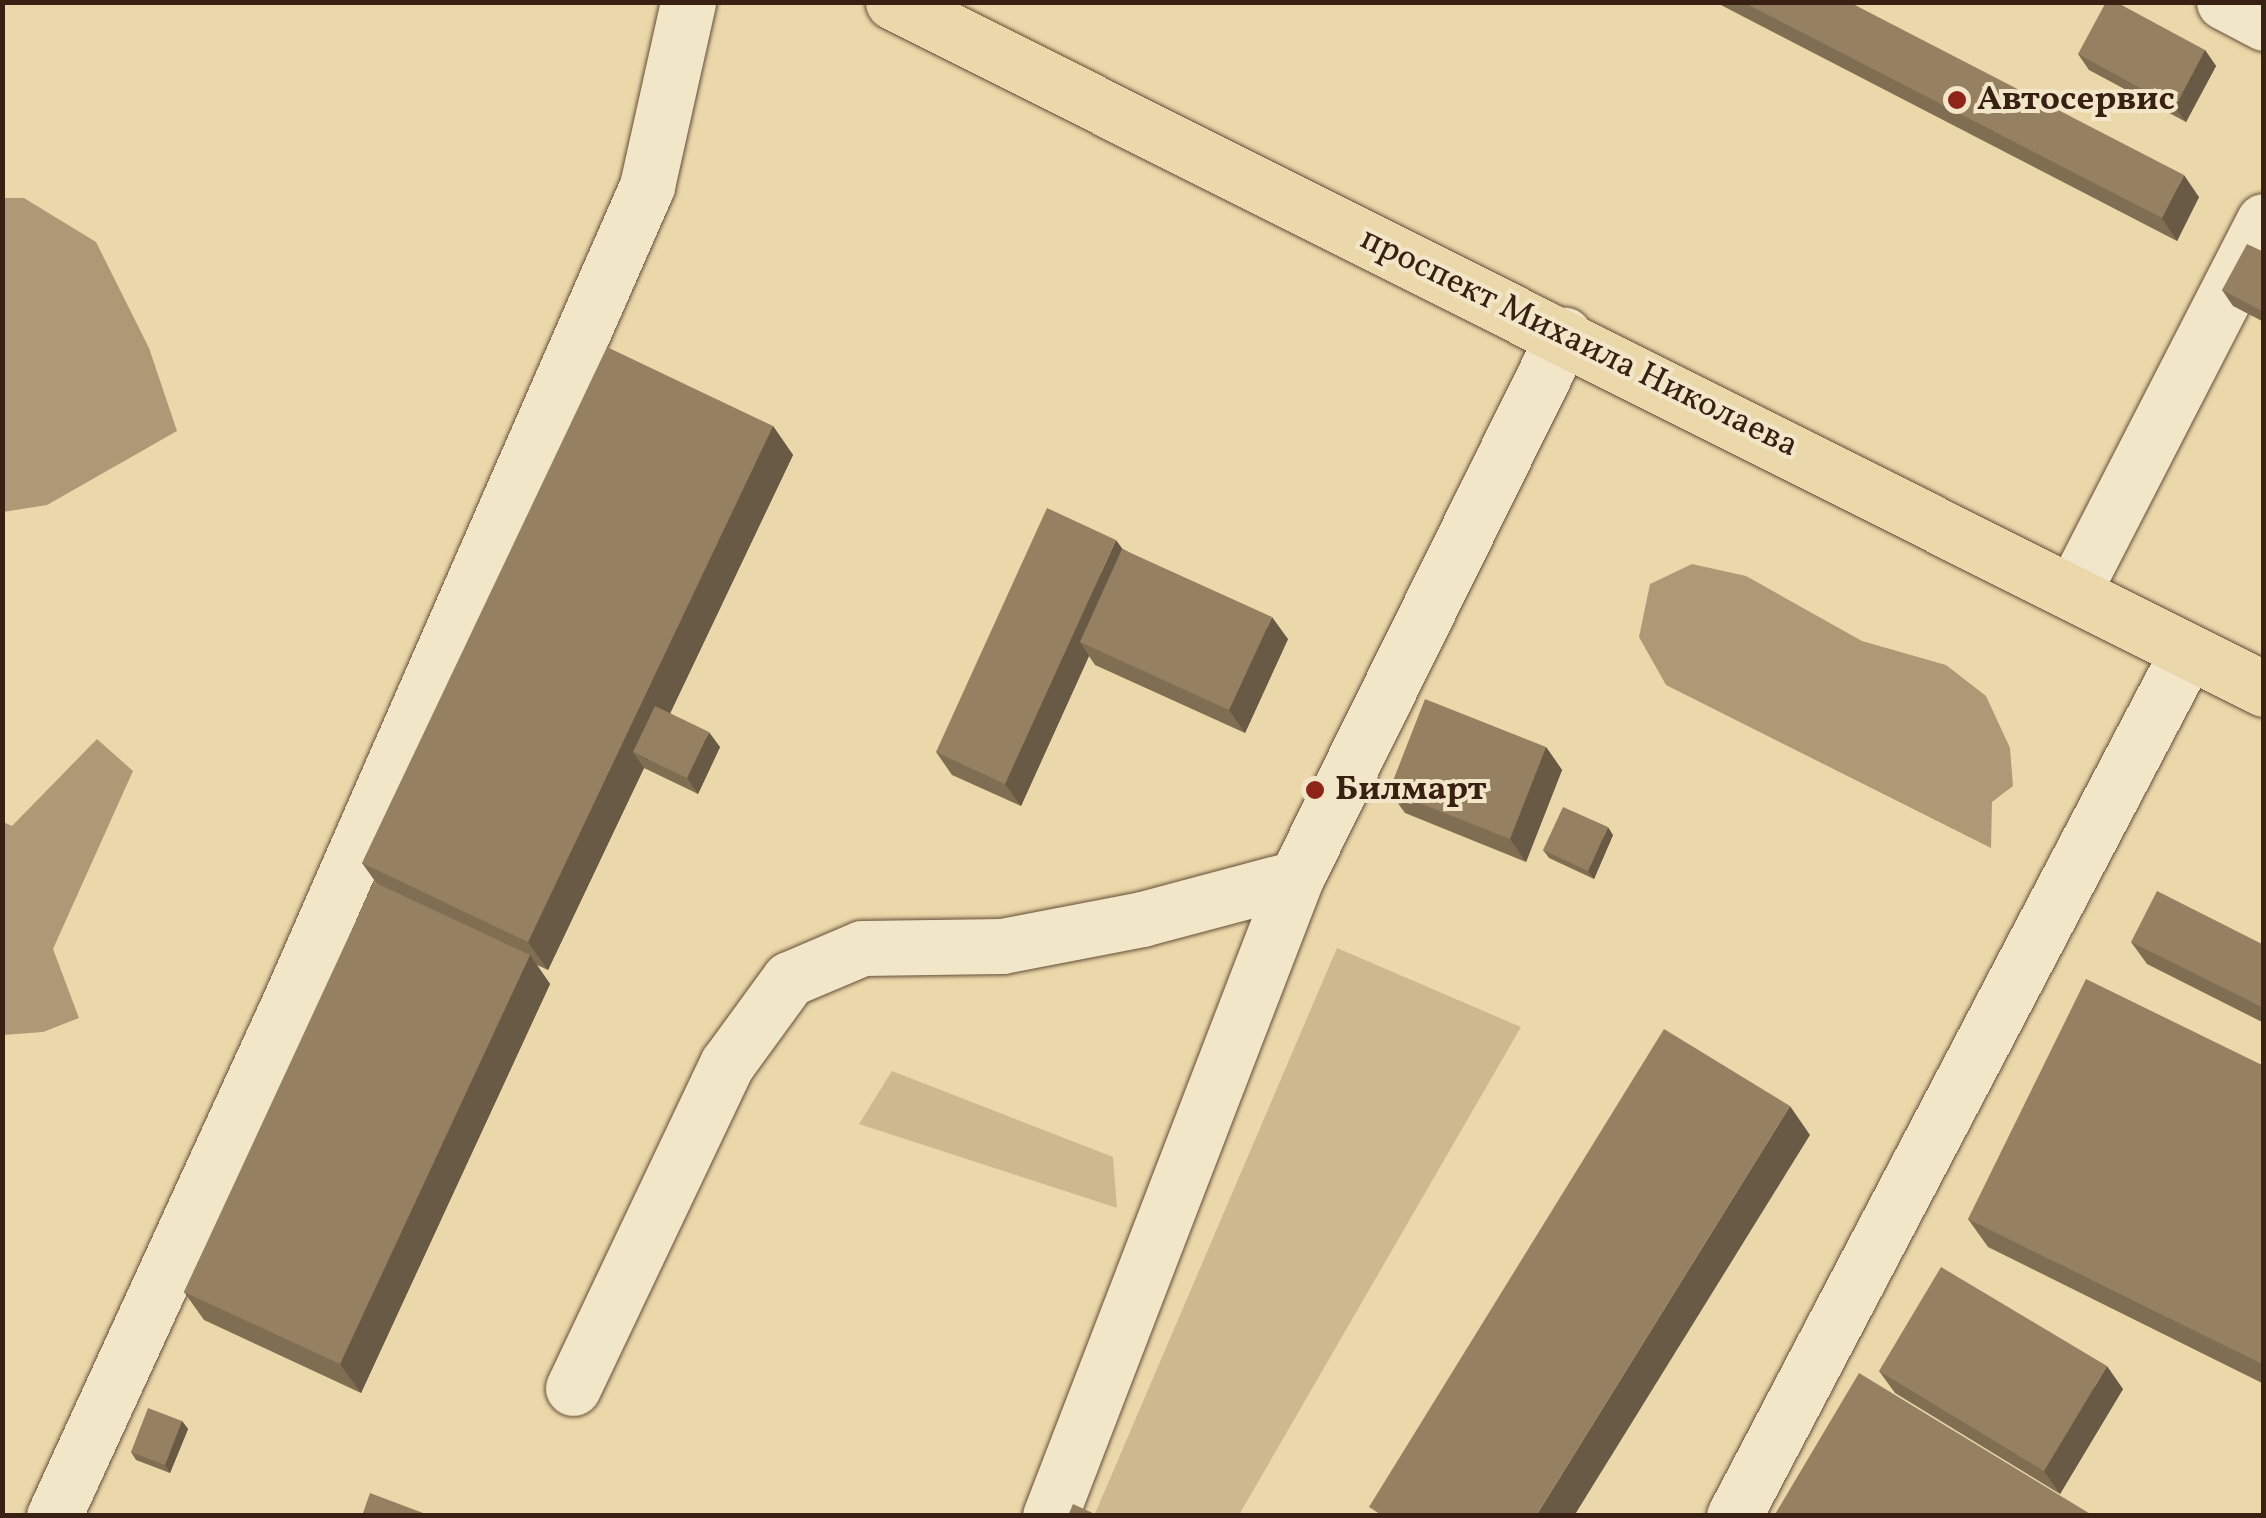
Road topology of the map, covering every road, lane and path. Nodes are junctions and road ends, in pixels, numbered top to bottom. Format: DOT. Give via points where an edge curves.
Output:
graph roads {
  1 [pos="688,2"];
  2 [pos="893,2"];
  3 [pos="2224,2"];
  4 [pos="2264,23"];
  5 [pos="2262,228"];
  6 [pos="1564,335"];
  7 [pos="2073,592"];
  8 [pos="2188,650"];
  9 [pos="2264,689"];
  10 [pos="1296,878"];
  11 [pos="572,1388"];
  12 [pos="54,1516"];
  13 [pos="1050,1516"];
  14 [pos="1734,1516"];
  1 -- 12 [label="street" via="647,186 290,1000"];
  2 -- 6 [label="main road, проспект Михаила Николаева"];
  3 -- 4 [label="street"];
  5 -- 7 [label="street"];
  6 -- 7 [label="main road, проспект Михаила Николаева"];
  6 -- 10 [label="street"];
  7 -- 8 [label="main road, проспект Михаила Николаева"];
  8 -- 9 [label="main road, проспект Михаила Николаева"];
  8 -- 14 [label="street"];
  10 -- 11 [label="street" via="1142,920 1002,946 862,948 788,979 727,1064"];
  10 -- 13 [label="street"];
}
